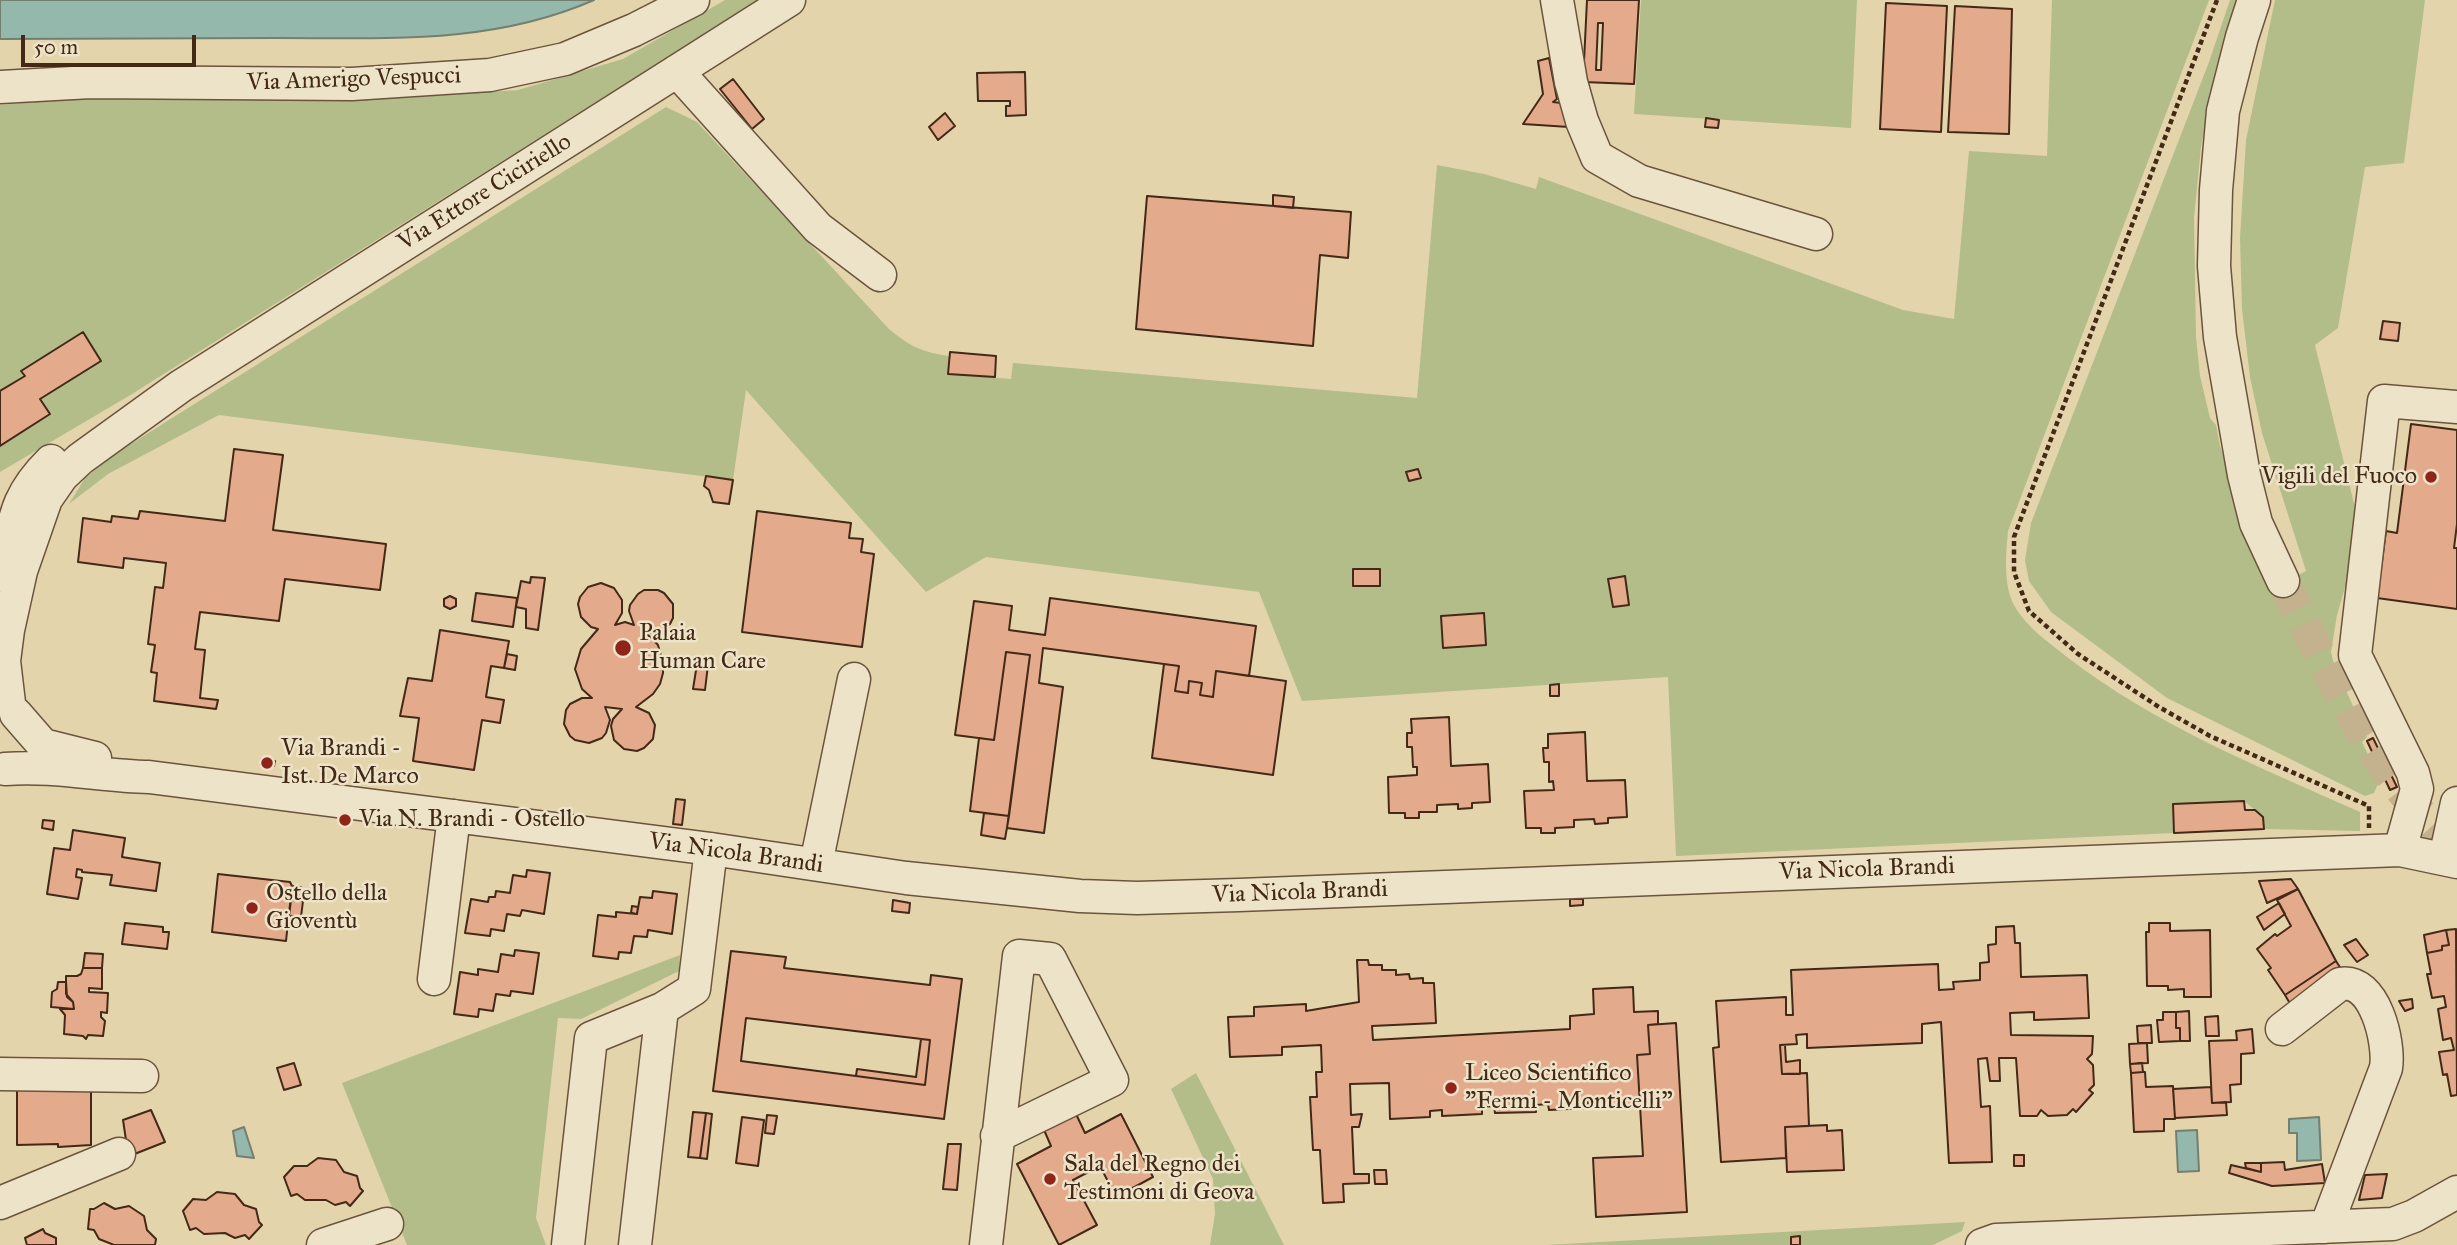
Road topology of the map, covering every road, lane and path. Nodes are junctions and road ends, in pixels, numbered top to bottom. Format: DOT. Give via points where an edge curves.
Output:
graph roads {
  1 [pos="693,0"];
  2 [pos="789,0"];
  3 [pos="1557,0"];
  4 [pos="2217,0"];
  5 [pos="2254,0"];
  6 [pos="677,71"];
  7 [pos="0,86"];
  8 [pos="1816,234"];
  9 [pos="880,275"];
  10 [pos="181,386"];
  11 [pos="2457,407"];
  12 [pos="2292,578"];
  13 [pos="0,582"];
  14 [pos="854,679"];
  15 [pos="9,704"];
  16 [pos="3,771"];
  17 [pos="149,777"];
  18 [pos="2457,803"];
  19 [pos="454,816"];
  20 [pos="711,849"];
  21 [pos="2370,850"];
  22 [pos="2400,850"];
  23 [pos="2451,860"];
  24 [pos="816,864"];
  25 [pos="434,979"];
  26 [pos="662,1009"];
  27 [pos="2282,1029"];
  28 [pos="0,1074"];
  29 [pos="142,1076"];
  30 [pos="997,1136"];
  31 [pos="119,1154"];
  32 [pos="2457,1192"];
  33 [pos="0,1203"];
  34 [pos="387,1224"];
  35 [pos="2326,1227"];
  36 [pos="2397,1235"];
  37 [pos="2137,1239"];
  38 [pos="323,1245"];
  39 [pos="568,1245"];
  40 [pos="635,1245"];
  41 [pos="986,1245"];
  42 [pos="1982,1245"];
  1 -- 7 [label="street, Via Amerigo Vespucci" via="565,59 490,75 352,84"];
  2 -- 6 [label="street, Via Ettore Ciciriello"];
  3 -- 8 [label="street" via="1571,82 1597,157 1639,181"];
  4 -- 21 [label="path" via="2014,537 2014,572 2029,611 2089,661 2210,736 2369,806"];
  5 -- 12 [label="street" via="2222,111 2214,267 2232,410 2256,523"];
  6 -- 9 [label="street" via="818,228"];
  6 -- 10 [label="street, Via Ettore Ciciriello"];
  10 -- 13 [label="street, Via Ettore Ciciriello" via="102,421 35,476 11,528"];
  10 -- 15 [label="street, Via Ettore Ciciriello" via="80,459 46,499 21,571 8,630 4,661"];
  11 -- 22 [label="street" via="2384,401 2355,655 2417,789"];
  14 -- 24 [label="street"];
  15 -- 16 [label="street, Via Ettore Ciciriello" via="21,728 20,743"];
  15 -- 17 [label="street, Via Nicola Brandi" via="43,745"];
  16 -- 17 [label="street, Via Nicola Brandi" via="29,767"];
  17 -- 19 [label="street, Via Nicola Brandi"];
  18 -- 23 [label="street"];
  19 -- 20 [label="street, Via Nicola Brandi"];
  19 -- 25 [label="street"];
  20 -- 24 [label="street, Via Nicola Brandi"];
  20 -- 26 [label="street" via="694,989"];
  21 -- 22 [label="street, Via Nicola Brandi"];
  21 -- 24 [label="street, Via Nicola Brandi" via="1138,898 906,878"];
  22 -- 23 [label="street, Via Nicola Brandi"];
  26 -- 39 [label="street" via="591,1038"];
  26 -- 40 [label="street"];
  27 -- 35 [label="street" via="2347,983 2355,984 2373,1004 2385,1034 2386,1069"];
  28 -- 29 [label="street"];
  30 -- 30 [label="street" via="1112,1080 1050,959 1018,956"];
  30 -- 41 [label="street"];
  31 -- 33 [label="street"];
  32 -- 36 [label="street" via="2414,1216"];
  34 -- 38 [label="street"];
  35 -- 36 [label="street"];
  35 -- 37 [label="street"];
  37 -- 42 [label="street" via="1996,1240"];
}
